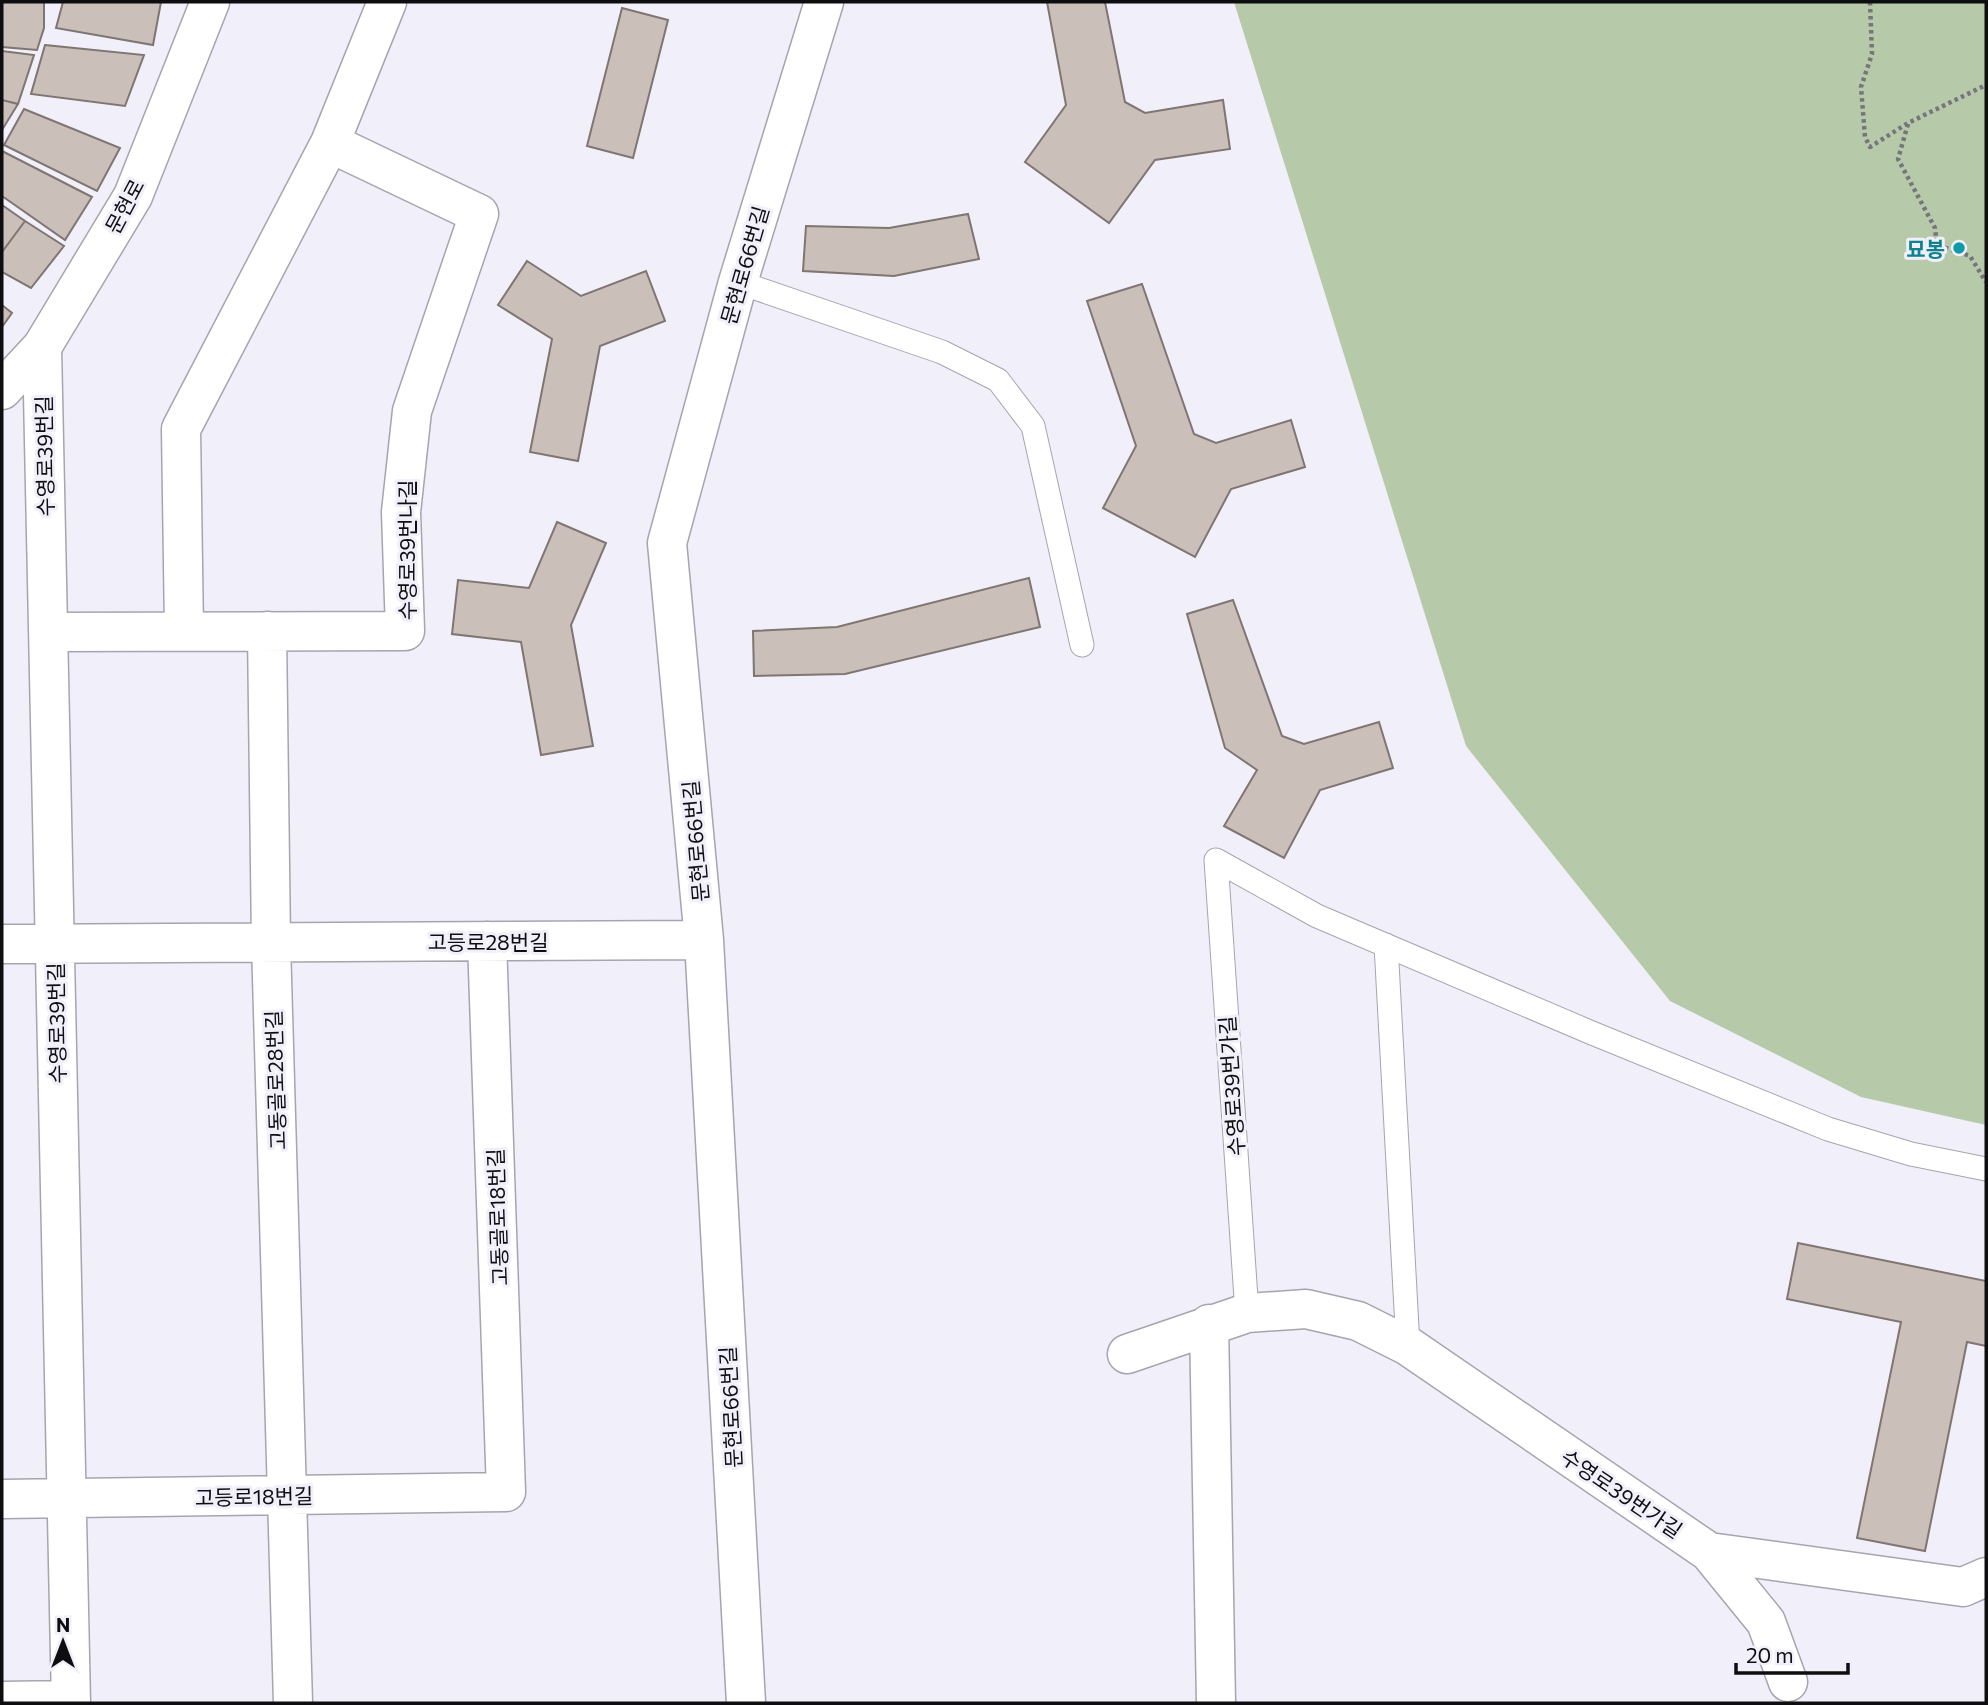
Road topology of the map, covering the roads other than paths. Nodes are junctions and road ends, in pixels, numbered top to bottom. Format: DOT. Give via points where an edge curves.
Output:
graph roads {
  1 [pos="193,2"];
  2 [pos="210,2"];
  3 [pos="387,2"];
  4 [pos="824,2"];
  5 [pos="194,42"];
  6 [pos="330,142"];
  7 [pos="738,282"];
  8 [pos="42,347"];
  9 [pos="2,390"];
  10 [pos="184,631"];
  11 [pos="267,631"];
  12 [pos="48,632"];
  13 [pos="1082,645"];
  14 [pos="705,940"];
  15 [pos="487,942"];
  16 [pos="271,943"];
  17 [pos="2,944"];
  18 [pos="55,944"];
  19 [pos="1386,944"];
  20 [pos="1986,1169"];
  21 [pos="1247,1313"];
  22 [pos="1209,1324"];
  23 [pos="1408,1346"];
  24 [pos="1127,1354"];
  25 [pos="506,1492"];
  26 [pos="288,1496"];
  27 [pos="66,1498"];
  28 [pos="2,1499"];
  29 [pos="1709,1552"];
  30 [pos="1986,1577"];
  31 [pos="1788,1682"];
  32 [pos="2,1701"];
  33 [pos="71,1701"];
  34 [pos="293,1703"];
  35 [pos="746,1703"];
  36 [pos="1216,1703"];
  1 -- 5 [label="street"];
  2 -- 5 [label="street, 문현로"];
  3 -- 6 [label="street"];
  4 -- 7 [label="street, 문현로66번길"];
  5 -- 8 [label="street, 문현로" via="133,196"];
  6 -- 10 [label="street" via="181,429"];
  6 -- 11 [label="street, 수영로39번나길" via="479,214 412,411 401,512 405,631"];
  7 -- 13 [label="lane" via="942,352 998,380 1033,426"];
  7 -- 14 [label="street, 문현로66번길" via="667,543"];
  8 -- 9 [label="street, 문현로"];
  8 -- 12 [label="street, 수영로39번길"];
  10 -- 11 [label="street, 수영로39번나길"];
  10 -- 12 [label="street, 수영로39번나길"];
  11 -- 16 [label="street"];
  12 -- 18 [label="street, 수영로39번길"];
  14 -- 15 [label="street, 고등로28번길"];
  14 -- 35 [label="street, 문현로66번길"];
  15 -- 16 [label="street, 고등로28번길"];
  15 -- 25 [label="street, 고동골로18번길"];
  16 -- 18 [label="street, 고등로28번길"];
  16 -- 26 [label="street, 고동골로28번길"];
  17 -- 18 [label="street, 고등로28번길"];
  18 -- 27 [label="street, 수영로39번길"];
  19 -- 20 [label="lane" via="1828,1129 1911,1154"];
  19 -- 21 [label="lane, 수영로39번가길" via="1317,916 1216,860"];
  19 -- 23 [label="lane"];
  21 -- 22 [label="street, 수영로39번가길"];
  21 -- 23 [label="street, 수영로39번가길" via="1306,1309 1358,1321"];
  22 -- 24 [label="street, 수영로39번가길"];
  22 -- 36 [label="street"];
  23 -- 29 [label="street, 수영로39번가길"];
  25 -- 26 [label="street, 고등로18번길"];
  26 -- 27 [label="street, 고등로18번길"];
  26 -- 34 [label="street"];
  27 -- 28 [label="street, 고등로18번길"];
  27 -- 33 [label="street, 수영로39번길"];
  29 -- 30 [label="street" via="1963,1587"];
  29 -- 31 [label="street, 수영로39번가길" via="1766,1622"];
  32 -- 33 [label="street, 수영로39번길"];
}
